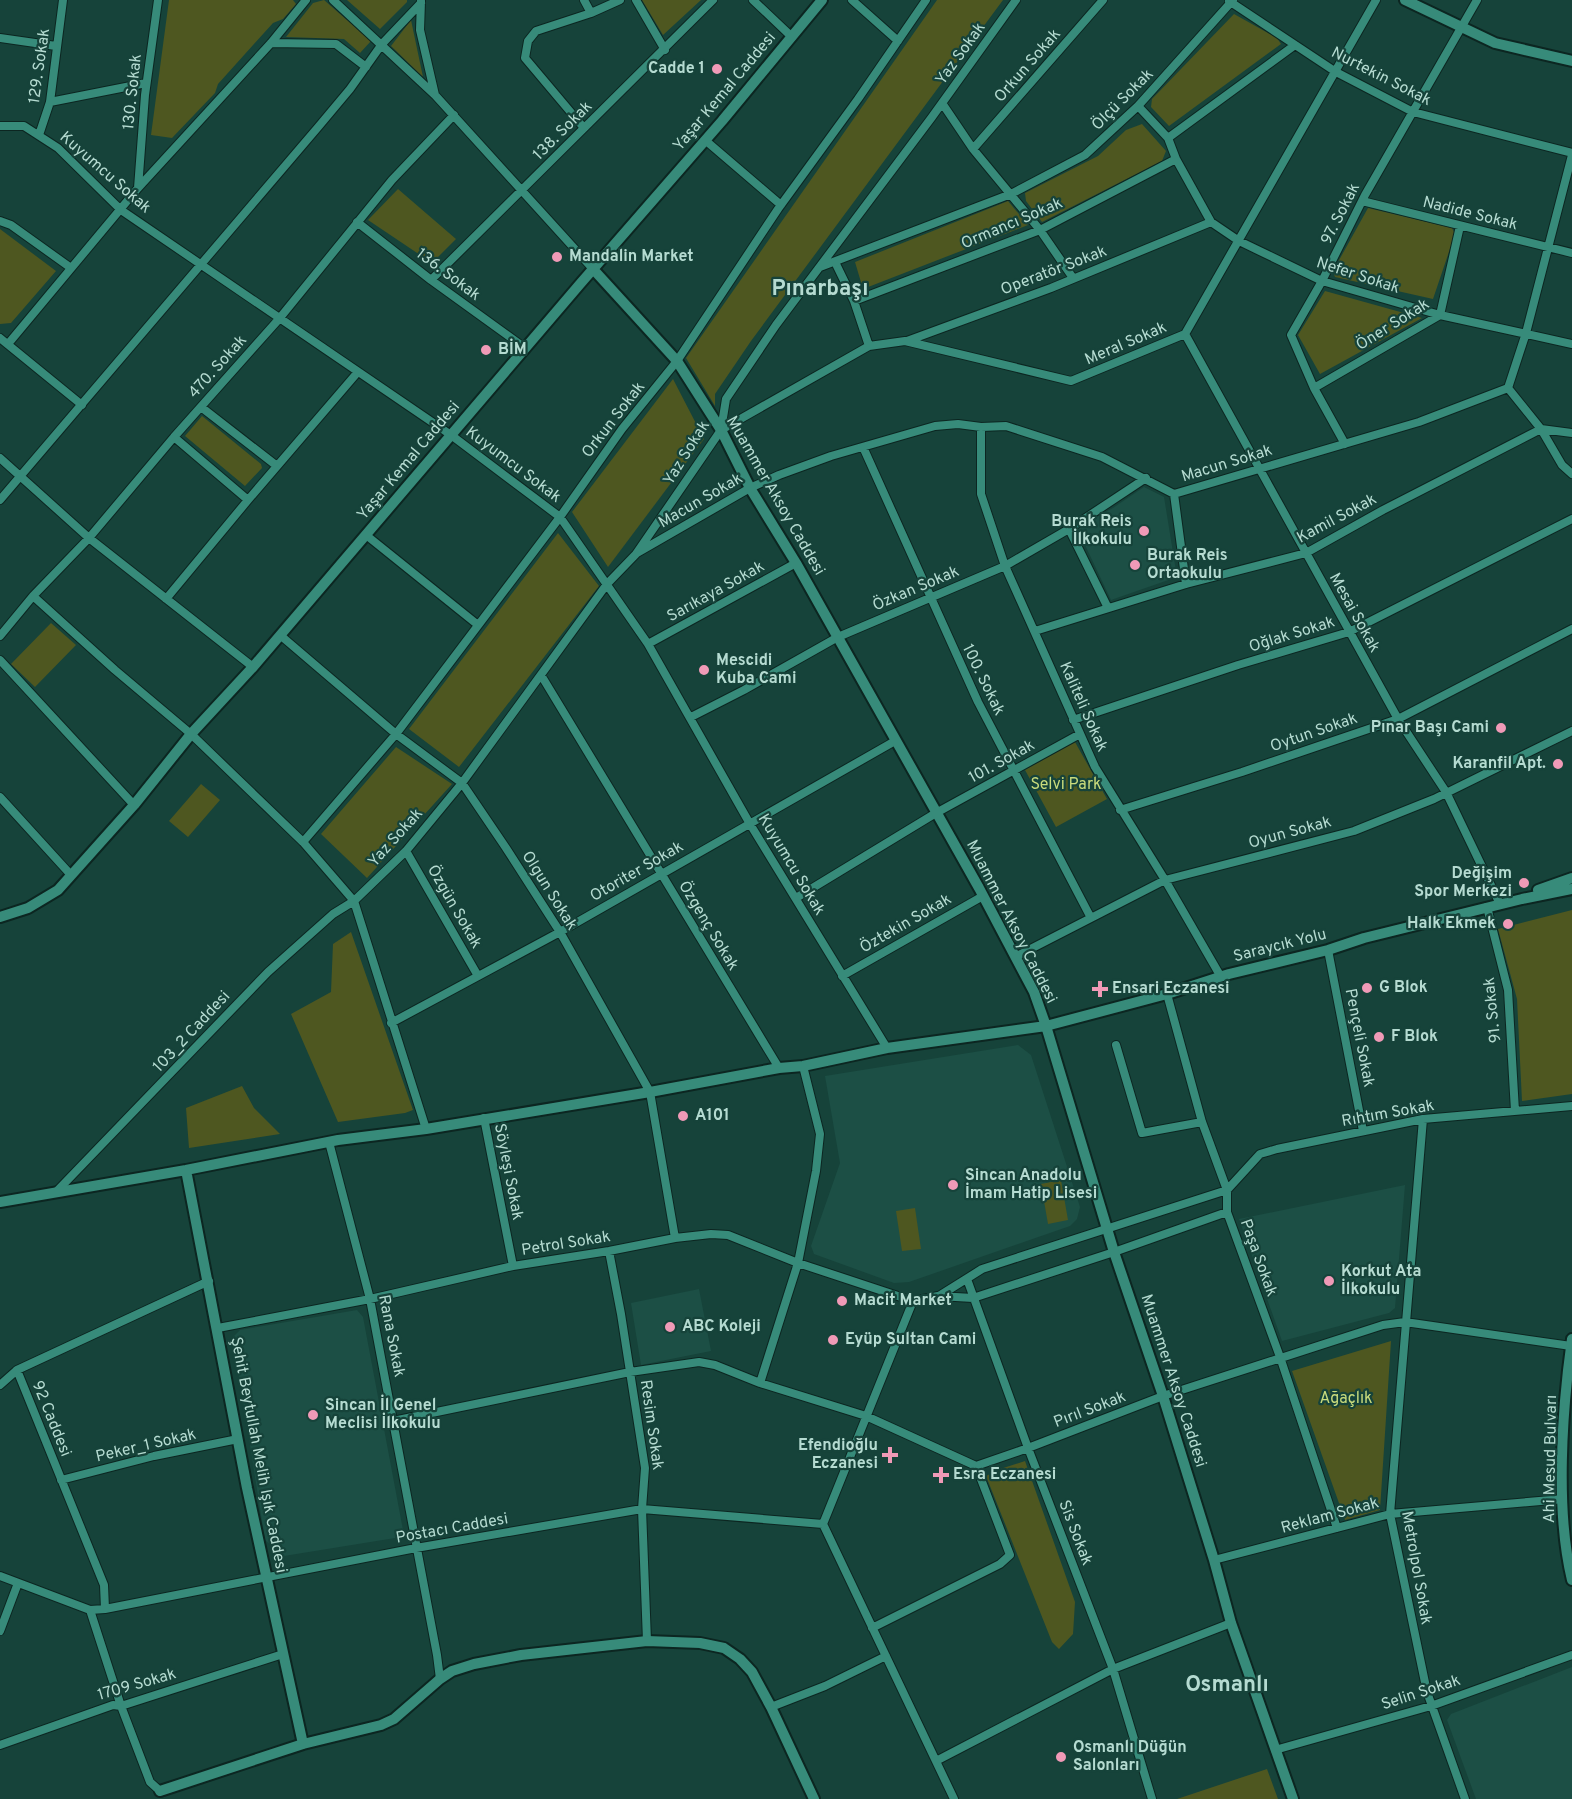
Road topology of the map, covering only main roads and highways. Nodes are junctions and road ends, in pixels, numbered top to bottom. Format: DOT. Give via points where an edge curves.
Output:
graph roads {
  1 [pos="822,0"];
  2 [pos="1405,0"];
  3 [pos="1572,60"];
  4 [pos="593,269"];
  5 [pos="1569,882"];
  6 [pos="0,917"];
  7 [pos="1046,1026"];
  8 [pos="186,1170"];
  9 [pos="0,1202"];
  10 [pos="1572,1342"];
  11 [pos="1572,1580"];
  12 [pos="303,1744"];
  13 [pos="160,1791"];
  14 [pos="814,1799"];
  15 [pos="1293,1799"];
  1 -- 4 [label="main road, Yaşar Kemal Caddesi"];
  2 -- 3 [label="main road" via="1495,43"];
  4 -- 6 [label="main road, Yaşar Kemal Caddesi" via="58,890 28,908"];
  4 -- 7 [label="main road, Muammer Aksoy Caddesi" via="677,361 721,430 750,488 982,896 1034,992"];
  5 -- 7 [label="main road, Saraycık Yolu" via="1522,899 1221,976"];
  7 -- 8 [label="main road, Saraycık Yolu" via="887,1048 803,1066 330,1142"];
  7 -- 15 [label="main road, Muammer Aksoy Caddesi" via="1231,1623"];
  8 -- 9 [label="main road, Saraycık Yolu"];
  8 -- 12 [label="main road, Şehit Beytullah Melih Işık Caddesi"];
  10 -- 11 [label="main road, Ahi Mesud Bulvarı" via="1563,1499"];
  12 -- 13 [label="main road"];
  12 -- 14 [label="main road" via="394,1719 440,1679 474,1664 647,1641 700,1643 724,1648 752,1672"];
}
